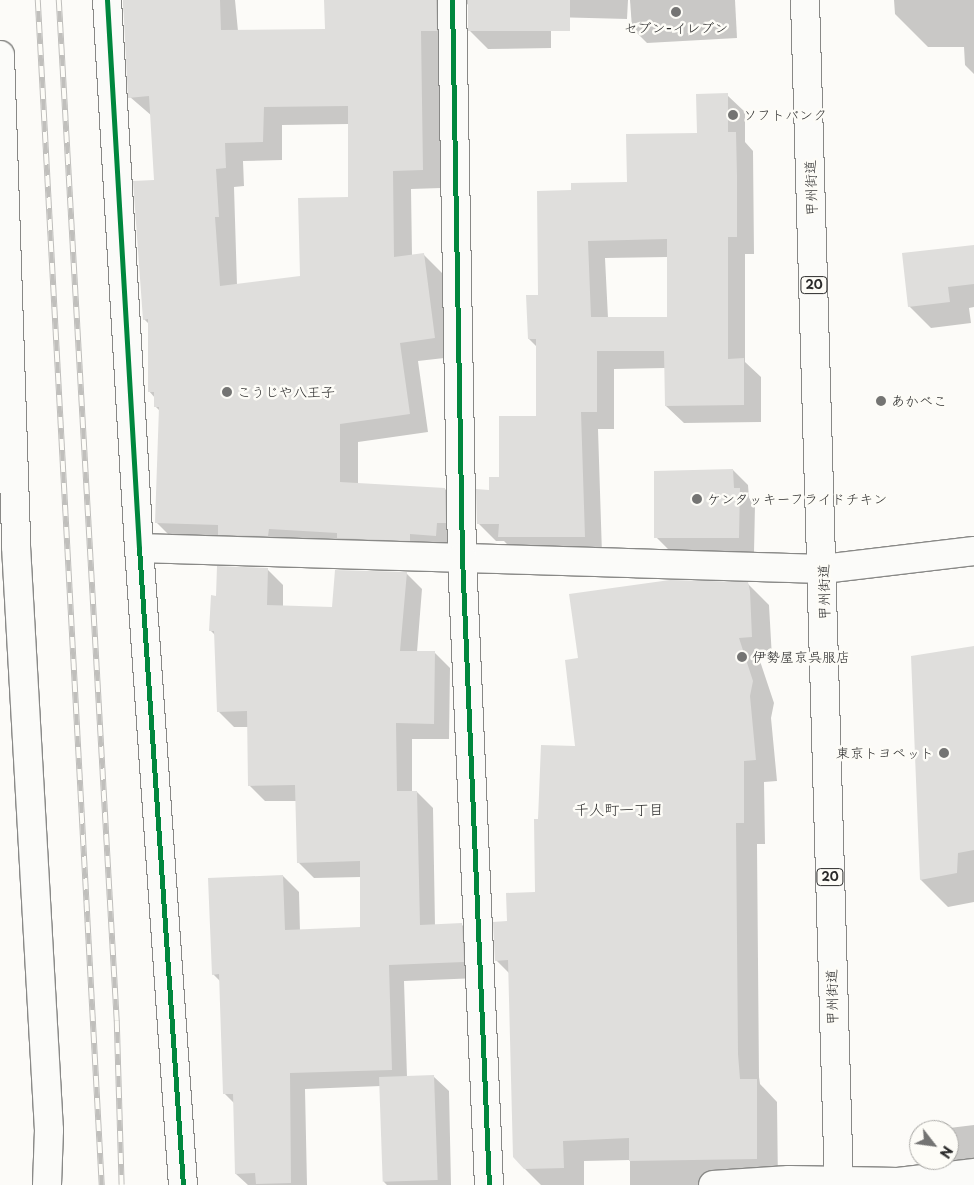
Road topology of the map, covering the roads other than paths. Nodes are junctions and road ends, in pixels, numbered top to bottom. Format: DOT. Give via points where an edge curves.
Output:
graph roads {
  1 [pos="107,0"];
  2 [pos="452,0"];
  3 [pos="806,0"];
  4 [pos="0,55"];
  5 [pos="8,546"];
  6 [pos="139,548"];
  7 [pos="974,551"];
  8 [pos="462,557"];
  9 [pos="823,569"];
  10 [pos="974,1173"];
  11 [pos="839,1183"];
  12 [pos="47,1185"];
  13 [pos="183,1185"];
  14 [pos="489,1185"];
  15 [pos="713,1185"];
  1 -- 6 [label="main road"];
  2 -- 8 [label="main road"];
  3 -- 9 [label="main road, 甲州街道 / 20"];
  4 -- 5 [label="main road"];
  5 -- 12 [label="main road" via="49,1130"];
  6 -- 8 [label="main road"];
  6 -- 13 [label="main road"];
  7 -- 9 [label="main road"];
  8 -- 9 [label="main road"];
  8 -- 14 [label="main road"];
  9 -- 11 [label="main road, 甲州街道 / 20" via="834,1102"];
  10 -- 11 [label="main road" via="898,1182"];
  11 -- 15 [label="main road"];
}
